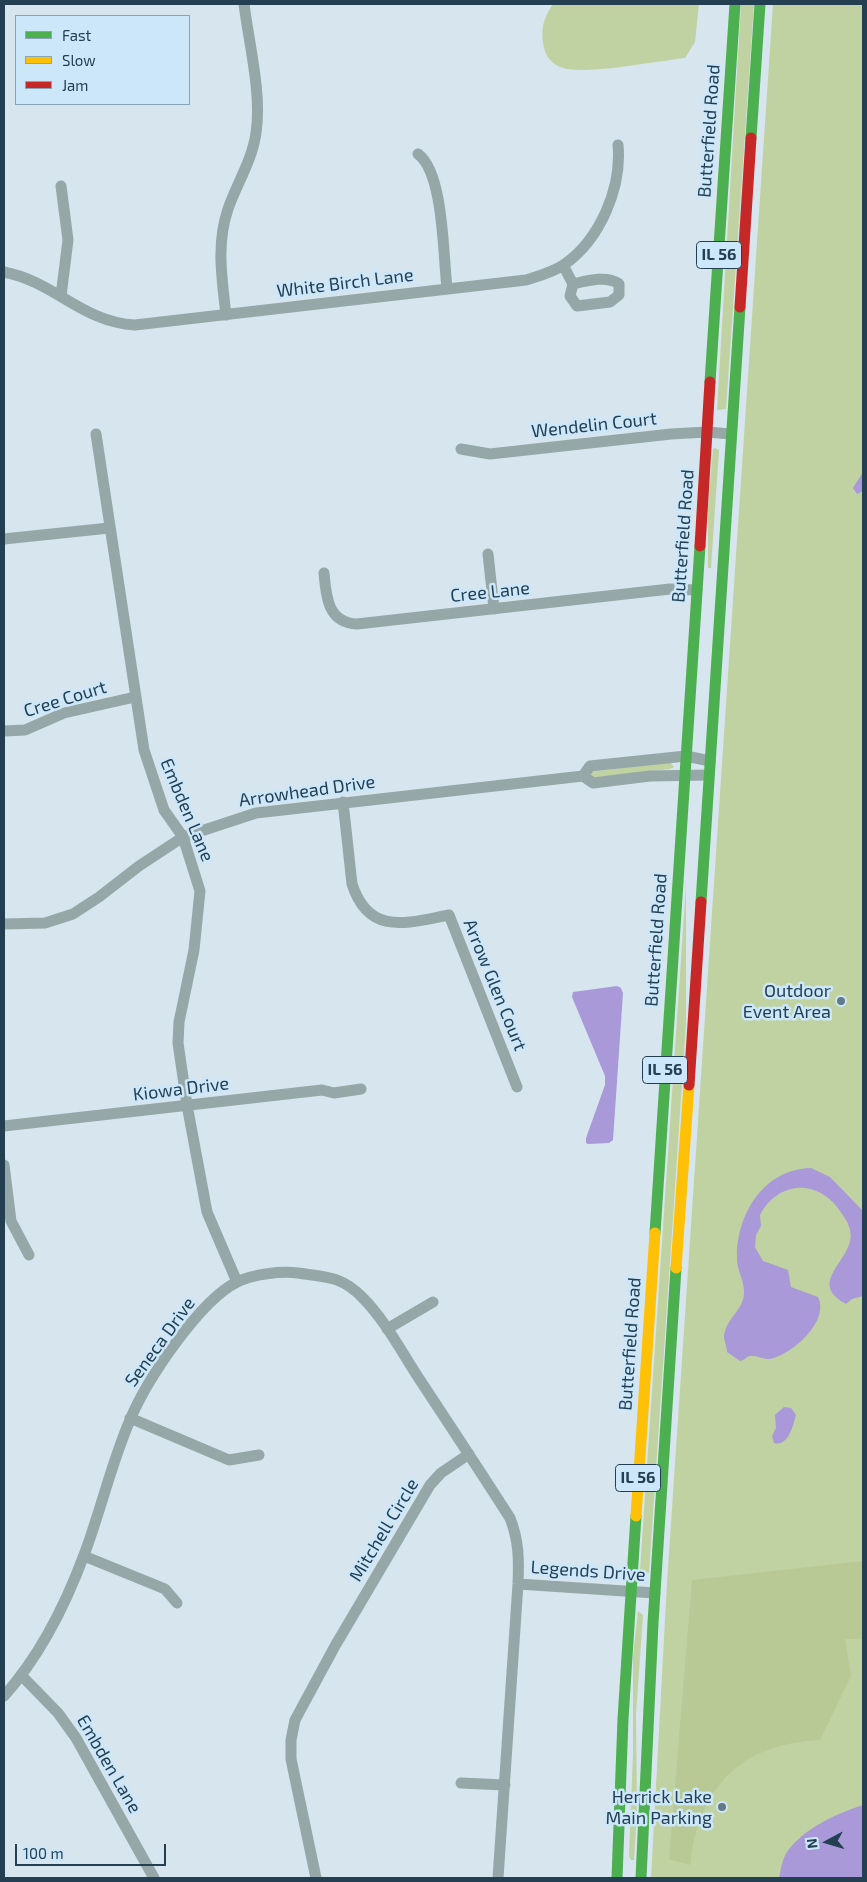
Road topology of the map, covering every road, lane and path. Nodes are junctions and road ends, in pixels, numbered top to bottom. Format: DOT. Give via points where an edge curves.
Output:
graph roads {
  1 [pos="244,4"];
  2 [pos="735,4"];
  3 [pos="760,4"];
  4 [pos="618,146"];
  5 [pos="418,154"];
  6 [pos="61,186"];
  7 [pos="563,266"];
  8 [pos="4,272"];
  9 [pos="573,284"];
  10 [pos="446,288"];
  11 [pos="61,296"];
  12 [pos="226,315"];
  13 [pos="707,432"];
  14 [pos="96,434"];
  15 [pos="731,434"];
  16 [pos="461,449"];
  17 [pos="109,528"];
  18 [pos="4,538"];
  19 [pos="488,554"];
  20 [pos="324,573"];
  21 [pos="697,590"];
  22 [pos="494,609"];
  23 [pos="135,697"];
  24 [pos="4,732"];
  25 [pos="686,756"];
  26 [pos="710,761"];
  27 [pos="583,776"];
  28 [pos="684,776"];
  29 [pos="709,776"];
  30 [pos="343,802"];
  31 [pos="183,837"];
  32 [pos="4,924"];
  33 [pos="517,1087"];
  34 [pos="361,1089"];
  35 [pos="187,1106"];
  36 [pos="4,1126"];
  37 [pos="4,1165"];
  38 [pos="29,1255"];
  39 [pos="237,1282"];
  40 [pos="433,1302"];
  41 [pos="387,1329"];
  42 [pos="130,1418"];
  43 [pos="259,1454"];
  44 [pos="469,1454"];
  45 [pos="84,1556"];
  46 [pos="518,1584"];
  47 [pos="631,1592"];
  48 [pos="655,1593"];
  49 [pos="178,1603"];
  50 [pos="22,1676"];
  51 [pos="4,1696"];
  52 [pos="461,1783"];
  53 [pos="505,1785"];
  54 [pos="154,1878"];
  55 [pos="316,1878"];
  56 [pos="498,1878"];
  57 [pos="617,1878"];
  58 [pos="642,1878"];
  1 -- 12 [label="street" via="257,123 252,153 228,207 222,231 220,258"];
  2 -- 13 [label="main road, Butterfield Road / IL 56"];
  3 -- 15 [label="main road, IL 56"];
  4 -- 7 [label="street, White Birch Lane" via="617,176 603,215 589,240"];
  5 -- 10 [label="street" via="429,166 435,182"];
  6 -- 11 [label="street" via="68,240"];
  7 -- 9 [label="street"];
  7 -- 10 [label="street, White Birch Lane" via="526,280"];
  8 -- 11 [label="street, White Birch Lane" via="24,277"];
  10 -- 12 [label="street, White Birch Lane"];
  11 -- 12 [label="street, White Birch Lane" via="88,314 127,324"];
  13 -- 15 [label="street, Wendelin Court"];
  13 -- 16 [label="street, Wendelin Court" via="490,454"];
  13 -- 21 [label="main road, Butterfield Road / IL 56"];
  14 -- 17 [label="street, Embden Lane"];
  15 -- 26 [label="main road, IL 56"];
  17 -- 18 [label="street"];
  17 -- 23 [label="street, Embden Lane"];
  19 -- 22 [label="street"];
  20 -- 22 [label="street, Cree Lane" via="332,613 348,624"];
  21 -- 22 [label="street, Cree Lane" via="670,589"];
  21 -- 25 [label="main road, Butterfield Road / IL 56"];
  23 -- 24 [label="street, Cree Court" via="64,713 24,730"];
  23 -- 31 [label="street, Embden Lane" via="144,750 155,787 164,810"];
  25 -- 26 [label="street, Arrowhead Drive"];
  25 -- 27 [label="street, Arrowhead Drive" via="590,766"];
  25 -- 28 [label="main road, Butterfield Road / IL 56"];
  26 -- 29 [label="main road, IL 56"];
  27 -- 28 [label="street, Arrowhead Drive" via="593,783 650,776"];
  27 -- 30 [label="street, Arrowhead Drive"];
  28 -- 29 [label="street, Arrowhead Drive"];
  28 -- 47 [label="main road, Butterfield Road / IL 56"];
  29 -- 48 [label="main road, IL 56"];
  30 -- 31 [label="street, Arrowhead Drive" via="256,813"];
  30 -- 33 [label="street, Arrow Glen Court" via="356,895 367,913 392,924 449,915"];
  31 -- 32 [label="street, Arrowhead Drive" via="73,914 45,923"];
  31 -- 35 [label="street, Embden Lane" via="198,881 200,900 192,971 178,1030"];
  34 -- 35 [label="street, Kiowa Drive" via="322,1090"];
  35 -- 36 [label="street, Kiowa Drive"];
  35 -- 39 [label="street, Embden Lane" via="207,1212"];
  37 -- 38 [label="street" via="11,1221"];
  39 -- 41 [label="street, Seneca Drive" via="288,1272 336,1278 362,1297"];
  39 -- 42 [label="street, Seneca Drive" via="206,1306 185,1332"];
  40 -- 41 [label="street"];
  41 -- 44 [label="street, Seneca Drive"];
  42 -- 43 [label="street" via="229,1460"];
  42 -- 45 [label="street, Seneca Drive"];
  44 -- 46 [label="street" via="510,1518 520,1554"];
  44 -- 55 [label="street, Mitchell Circle" via="441,1473 430,1485 295,1720 291,1759"];
  45 -- 49 [label="street" via="165,1590"];
  45 -- 50 [label="street, Seneca Drive" via="47,1637"];
  46 -- 47 [label="street, Legends Drive"];
  46 -- 53 [label="street"];
  47 -- 48 [label="street, Legends Drive"];
  47 -- 57 [label="main road, Butterfield Road / IL 56"];
  48 -- 58 [label="main road, IL 56"];
  50 -- 51 [label="street, Seneca Drive"];
  50 -- 54 [label="street, Embden Lane" via="65,1721"];
  52 -- 53 [label="street"];
  53 -- 56 [label="street"];
}
